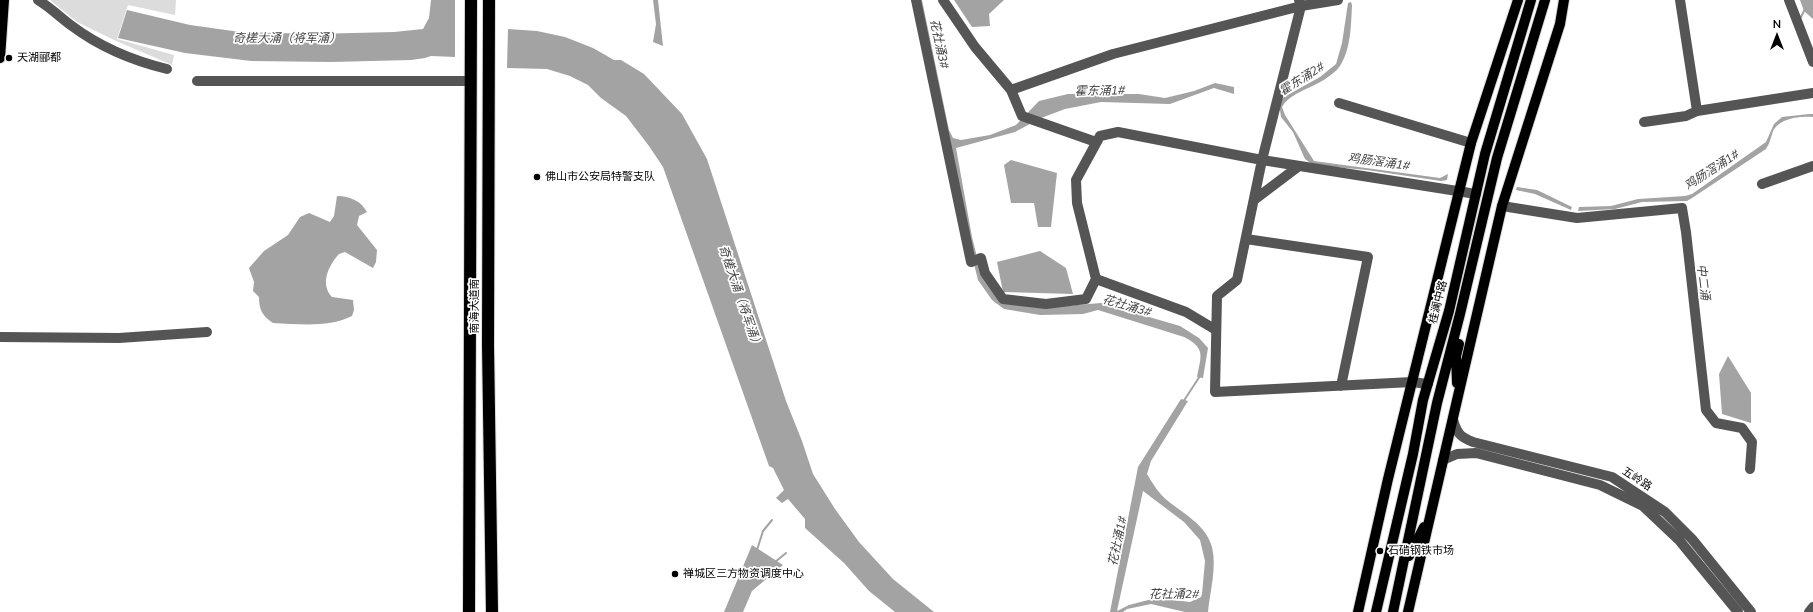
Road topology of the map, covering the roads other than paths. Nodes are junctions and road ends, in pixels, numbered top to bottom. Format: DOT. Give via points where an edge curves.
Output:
graph roads {
  1 [pos="4,0"];
  2 [pos="38,0"];
  3 [pos="471,0"];
  4 [pos="489,0"];
  5 [pos="916,0"];
  6 [pos="943,0"];
  7 [pos="1338,0"];
  8 [pos="1518,0"];
  9 [pos="1531,0"];
  10 [pos="1545,0"];
  11 [pos="1564,0"];
  12 [pos="1680,0"];
  13 [pos="1789,0"];
  14 [pos="1300,3"];
  15 [pos="0,58"];
  16 [pos="1813,62"];
  17 [pos="167,69"];
  18 [pos="197,81"];
  19 [pos="470,81"];
  20 [pos="1011,90"];
  21 [pos="1813,93"];
  22 [pos="1339,103"];
  23 [pos="1697,111"];
  24 [pos="1644,122"];
  25 [pos="1096,142"];
  26 [pos="1471,143"];
  27 [pos="1262,160"];
  28 [pos="1299,166"];
  29 [pos="1813,166"];
  30 [pos="1762,184"];
  31 [pos="1459,192"];
  32 [pos="1476,194"];
  33 [pos="1254,200"];
  34 [pos="1502,206"];
  35 [pos="1481,225"];
  36 [pos="1246,239"];
  37 [pos="1096,279"];
  38 [pos="1460,314"];
  39 [pos="1216,330"];
  40 [pos="207,332"];
  41 [pos="0,337"];
  42 [pos="1412,382"];
  43 [pos="1428,384"];
  44 [pos="1341,386"];
  45 [pos="1457,399"];
  46 [pos="1453,420"];
  47 [pos="1484,445"];
  48 [pos="1476,453"];
  49 [pos="1443,460"];
  50 [pos="1750,469"];
  51 [pos="1431,514"];
  52 [pos="1402,574"];
  53 [pos="1813,607"];
  54 [pos="469,612"];
  55 [pos="492,612"];
  56 [pos="1358,612"];
  57 [pos="1376,612"];
  58 [pos="1394,612"];
  59 [pos="1408,612"];
  60 [pos="1738,612"];
  61 [pos="1751,612"];
  62 [pos="1809,612"];
  1 -- 15 [label="main road"];
  2 -- 17 [label="street" via="73,27 104,46 145,64"];
  3 -- 19 [label="highway, 南海大道南"];
  4 -- 55 [label="highway, 南海大道南" via="488,345"];
  5 -- 37 [label="street" via="959,209 975,260 980,258 985,273 1002,300 1046,304 1086,299"];
  6 -- 20 [label="street" via="975,47"];
  7 -- 14 [label="street"];
  8 -- 26 [label="main road"];
  9 -- 32 [label="main road, 桂澜中路" via="1485,154"];
  10 -- 35 [label="main road" via="1497,158"];
  11 -- 34 [label="main road" via="1560,24"];
  12 -- 23 [label="street"];
  13 -- 16 [label="street"];
  14 -- 20 [label="street" via="1113,54"];
  14 -- 27 [label="street"];
  18 -- 19 [label="street"];
  19 -- 54 [label="highway, 南海大道南"];
  20 -- 25 [label="street" via="1022,116"];
  21 -- 23 [label="street"];
  22 -- 26 [label="street"];
  23 -- 24 [label="street" via="1686,116"];
  25 -- 27 [label="street" via="1100,136 1118,132"];
  25 -- 37 [label="street" via="1076,180 1077,203"];
  26 -- 31 [label="main road"];
  27 -- 28 [label="street"];
  27 -- 33 [label="street"];
  28 -- 31 [label="street"];
  28 -- 33 [label="street"];
  29 -- 30 [label="street"];
  31 -- 32 [label="street"];
  31 -- 42 [label="main road"];
  32 -- 43 [label="main road, 桂澜中路" via="1449,311"];
  33 -- 36 [label="street"];
  34 -- 35 [label="main road"];
  34 -- 45 [label="main road"];
  34 -- 50 [label="street" via="1577,218 1682,208 1706,410 1716,423 1742,428 1752,442"];
  35 -- 38 [label="main road"];
  36 -- 39 [label="street" via="1237,280 1217,296"];
  36 -- 44 [label="street" via="1368,257"];
  37 -- 39 [label="street" via="1186,312"];
  38 -- 45 [label="main road" via="1463,326 1456,356"];
  38 -- 52 [label="main road" via="1437,403"];
  39 -- 44 [label="street" via="1215,392"];
  40 -- 41 [label="street" via="119,338"];
  42 -- 43 [label="street"];
  42 -- 44 [label="street"];
  42 -- 56 [label="main road"];
  43 -- 57 [label="main road, 桂澜中路"];
  45 -- 46 [label="main road"];
  46 -- 47 [label="street, 五岭路" via="1461,438"];
  46 -- 49 [label="main road"];
  47 -- 48 [label="street" via="1474,446"];
  47 -- 61 [label="street, 五岭路" via="1612,477 1665,512 1692,539"];
  48 -- 49 [label="street, 五岭路" via="1457,454"];
  48 -- 60 [label="street, 五岭路" via="1600,485 1643,506 1679,540"];
  49 -- 51 [label="main road"];
  51 -- 52 [label="main road"];
  51 -- 59 [label="main road"];
  52 -- 58 [label="main road"];
  53 -- 62 [label="street"];
}
